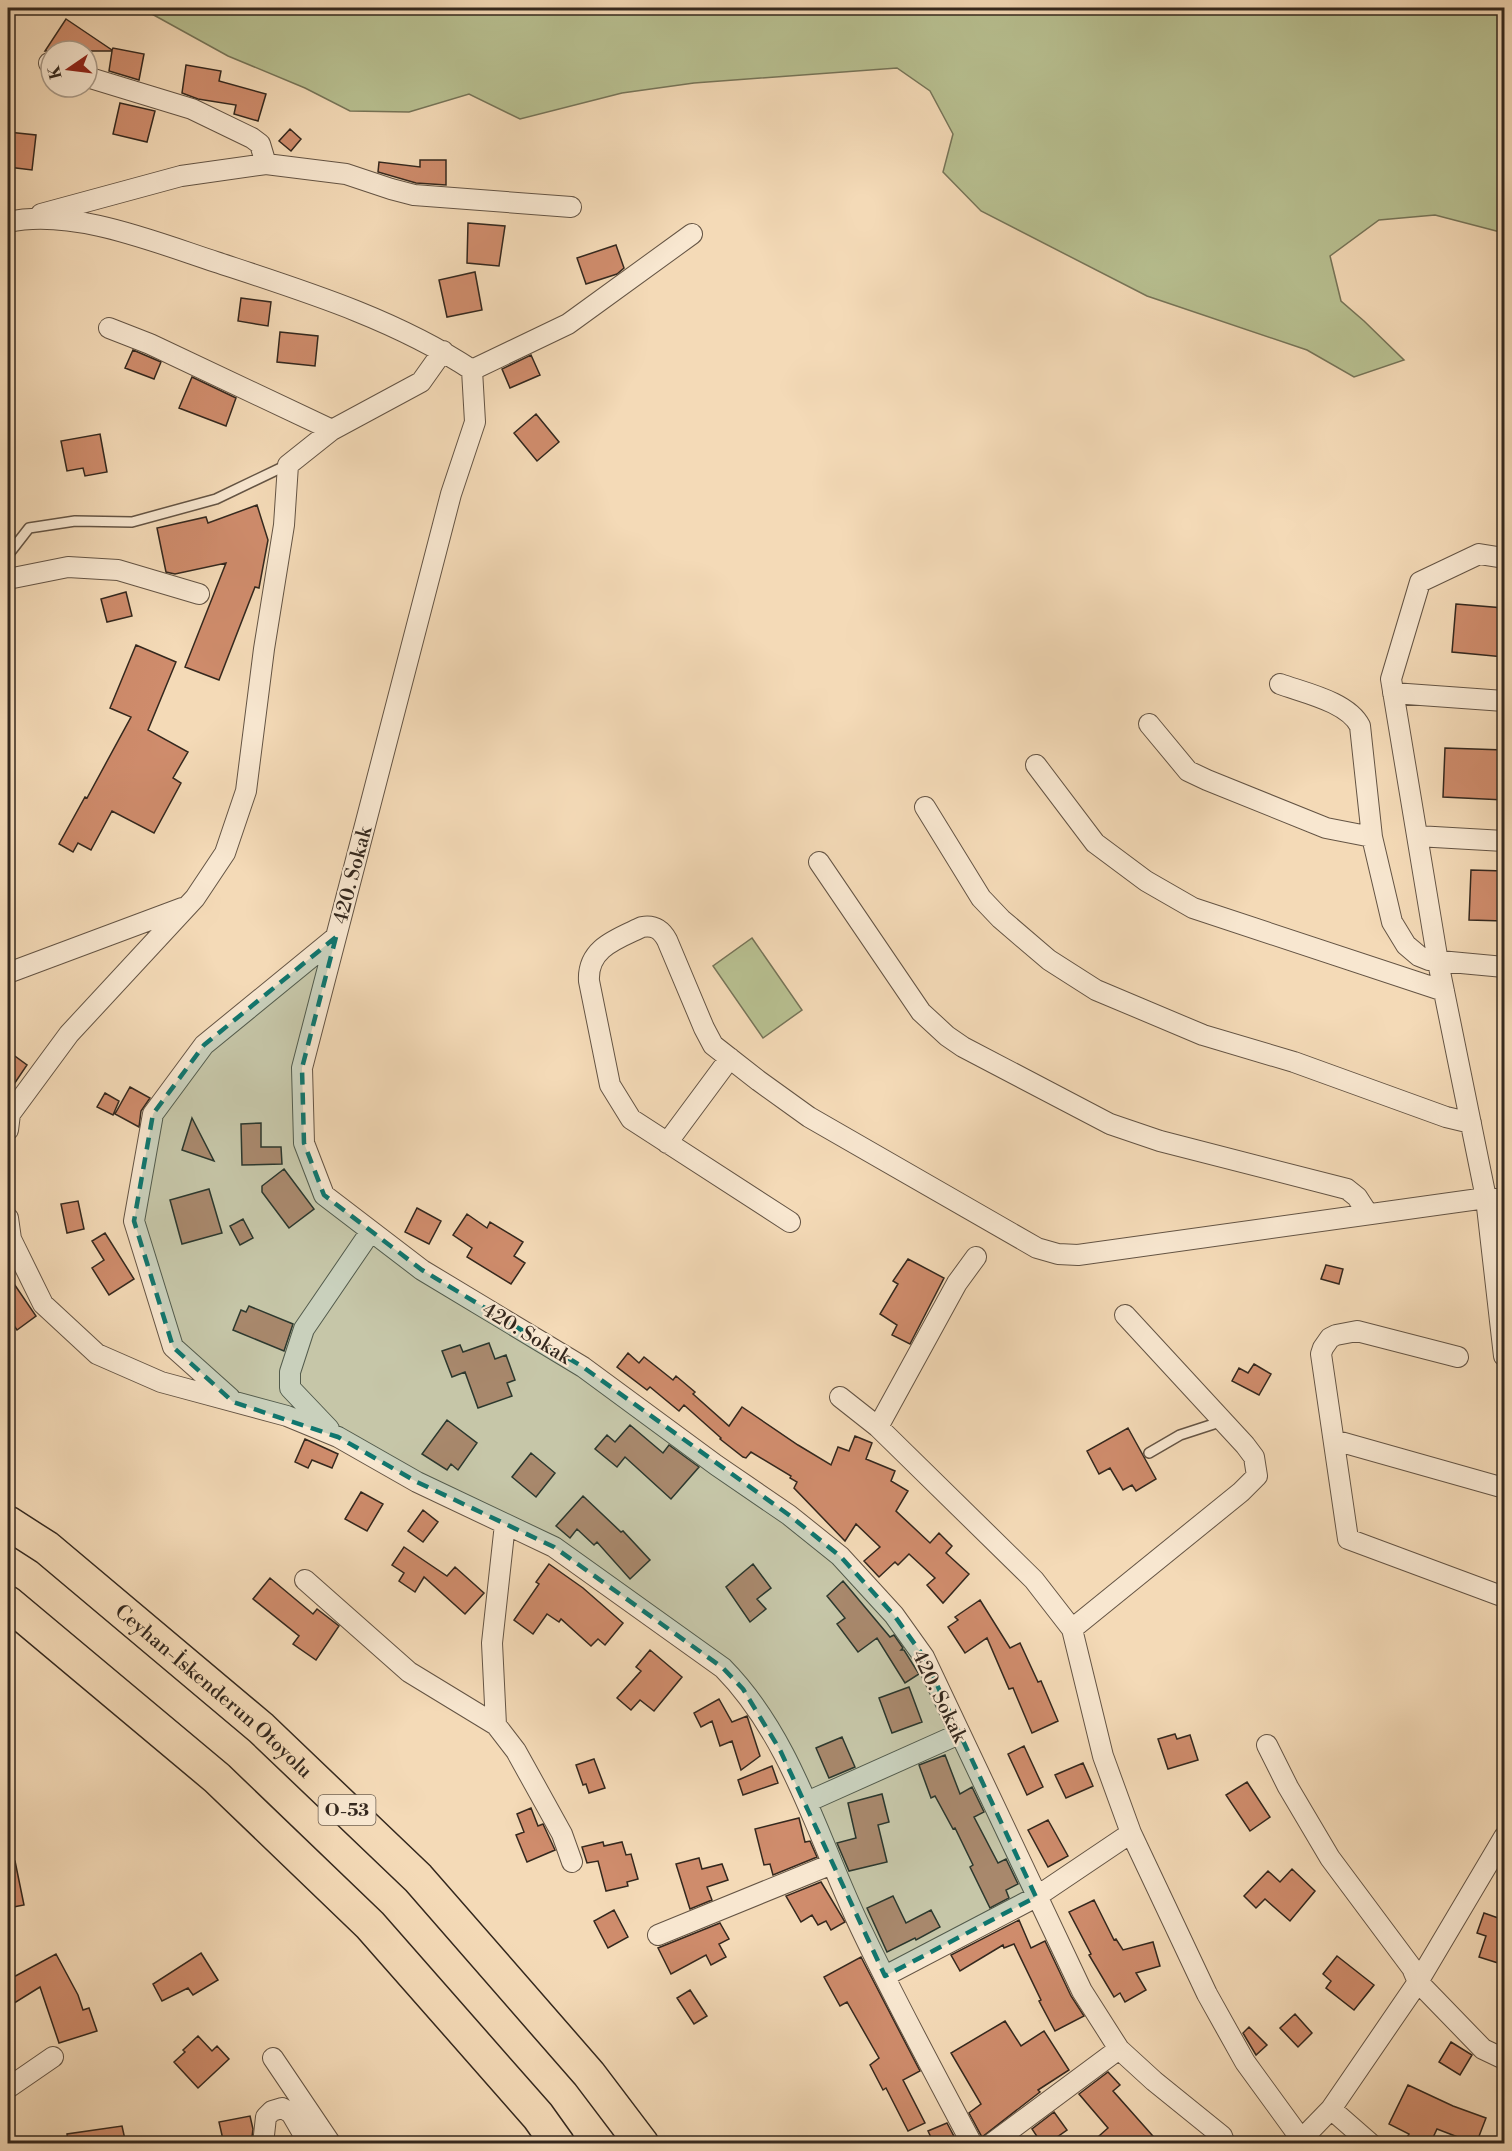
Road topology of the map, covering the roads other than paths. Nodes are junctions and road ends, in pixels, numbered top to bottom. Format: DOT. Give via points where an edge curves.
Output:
graph roads {
  1 [pos="99,81"];
  2 [pos="266,164"];
  3 [pos="571,207"];
  4 [pos="27,218"];
  5 [pos="8,222"];
  6 [pos="692,234"];
  7 [pos="109,328"];
  8 [pos="443,351"];
  9 [pos="472,370"];
  10 [pos="332,430"];
  11 [pos="288,465"];
  12 [pos="8,555"];
  13 [pos="1504,558"];
  14 [pos="8,579"];
  15 [pos="199,594"];
  16 [pos="1280,684"];
  17 [pos="1393,693"];
  18 [pos="1504,701"];
  19 [pos="1149,724"];
  20 [pos="1036,765"];
  21 [pos="925,807"];
  22 [pos="1417,836"];
  23 [pos="1372,837"];
  24 [pos="1504,841"];
  25 [pos="819,862"];
  26 [pos="187,906"];
  27 [pos="336,937"];
  28 [pos="1438,962"];
  29 [pos="1504,967"];
  30 [pos="8,973"];
  31 [pos="1444,991"];
  32 [pos="730,1058"];
  33 [pos="1471,1123"];
  34 [pos="8,1130"];
  35 [pos="667,1143"];
  36 [pos="1495,1199"];
  37 [pos="1368,1214"];
  38 [pos="8,1218"];
  39 [pos="790,1222"];
  40 [pos="371,1231"];
  41 [pos="976,1257"];
  42 [pos="1125,1315"];
  43 [pos="1504,1356"];
  44 [pos="1458,1357"];
  45 [pos="840,1397"];
  46 [pos="233,1402"];
  47 [pos="1223,1421"];
  48 [pos="878,1428"];
  49 [pos="338,1437"];
  50 [pos="1334,1440"];
  51 [pos="1149,1453"];
  52 [pos="1504,1488"];
  53 [pos="8,1523"];
  54 [pos="505,1524"];
  55 [pos="304,1580"];
  56 [pos="1504,1597"];
  57 [pos="8,1603"];
  58 [pos="1072,1629"];
  59 [pos="496,1725"];
  60 [pos="959,1734"];
  61 [pos="1267,1745"];
  62 [pos="807,1802"];
  63 [pos="1131,1833"];
  64 [pos="1504,1837"];
  65 [pos="572,1862"];
  66 [pos="832,1864"];
  67 [pos="1036,1898"];
  68 [pos="658,1935"];
  69 [pos="885,1976"];
  70 [pos="1418,1982"];
  71 [pos="1119,2049"];
  72 [pos="53,2057"];
  73 [pos="273,2058"];
  74 [pos="1504,2059"];
  75 [pos="8,2088"];
  76 [pos="1331,2109"];
  77 [pos="1299,2141"];
  78 [pos="263,2144"];
  79 [pos="309,2144"];
  80 [pos="331,2144"];
  81 [pos="558,2144"];
  82 [pos="642,2144"];
  83 [pos="972,2144"];
  84 [pos="991,2144"];
  85 [pos="1225,2144"];
  86 [pos="1371,2144"];
  1 -- 2 [label="street" via="192,109 252,138 260,144"];
  2 -- 3 [label="street" via="346,174 414,195"];
  2 -- 4 [label="street" via="182,176"];
  4 -- 5 [label="street"];
  4 -- 8 [label="street" via="74,221 138,237 342,306"];
  6 -- 9 [label="street" via="568,324"];
  7 -- 10 [label="street"];
  8 -- 9 [label="street"];
  8 -- 10 [label="street" via="421,382"];
  9 -- 27 [label="street, 420. Sokak" via="475,422 451,494"];
  10 -- 11 [label="street"];
  11 -- 12 [label="lane" via="216,499 132,522 75,521 28,528"];
  11 -- 26 [label="street" via="284,525 246,791 225,853"];
  13 -- 17 [label="street" via="1479,554 1420,582 1391,679"];
  14 -- 15 [label="street" via="68,567 118,570"];
  16 -- 23 [label="street" via="1339,706 1356,719"];
  17 -- 18 [label="street"];
  17 -- 22 [label="street"];
  19 -- 23 [label="street" via="1188,771 1326,828"];
  20 -- 31 [label="street" via="1095,843 1169,895 1193,908"];
  21 -- 33 [label="street" via="981,898 1049,960 1096,990 1203,1035"];
  22 -- 24 [label="street"];
  22 -- 28 [label="street"];
  23 -- 28 [label="street" via="1396,931 1411,951"];
  25 -- 37 [label="street" via="921,1012 963,1047 1110,1124 1160,1141 1347,1189"];
  26 -- 30 [label="street"];
  26 -- 34 [label="street" via="69,1034 10,1114"];
  27 -- 40 [label="street, 420. Sokak" via="302,1068 304,1143 324,1195"];
  27 -- 46 [label="street" via="204,1045 153,1114 134,1221 173,1347"];
  28 -- 29 [label="street"];
  28 -- 31 [label="street"];
  31 -- 33 [label="street"];
  32 -- 35 [label="street"];
  32 -- 35 [label="street" via="713,1045 667,939 659,929 642,927 597,952 589,968 589,981 610,1085 631,1119"];
  32 -- 37 [label="street" via="809,1117 1038,1248 1058,1254 1078,1255"];
  33 -- 36 [label="street"];
  35 -- 39 [label="street"];
  36 -- 37 [label="street"];
  36 -- 43 [label="street" via="1498,1316"];
  38 -- 46 [label="street" via="11,1239 43,1304 96,1354 161,1382"];
  40 -- 49 [label="street" via="304,1329 290,1372 290,1388"];
  40 -- 60 [label="street, 420. Sokak" via="422,1270 583,1367 840,1556 894,1615 924,1657"];
  41 -- 48 [label="street" via="957,1283"];
  42 -- 47 [label="street"];
  44 -- 50 [label="street" via="1357,1331 1330,1338 1321,1354"];
  45 -- 48 [label="street"];
  46 -- 49 [label="street" via="287,1416"];
  47 -- 51 [label="lane" via="1180,1435"];
  47 -- 58 [label="street" via="1254,1457 1257,1476"];
  48 -- 58 [label="street" via="1034,1580"];
  49 -- 54 [label="street" via="417,1482"];
  50 -- 52 [label="street"];
  50 -- 56 [label="street" via="1348,1539"];
  53 -- 82 [label="highway, Ceyhan-İskenderun Otoyolu / O-53" via="47,1548 261,1728 418,1878 590,2074"];
  54 -- 59 [label="street" via="492,1643"];
  54 -- 62 [label="street" via="554,1547 723,1668 743,1689"];
  55 -- 59 [label="street" via="409,1672"];
  57 -- 81 [label="highway" via="217,1778 370,1925 538,2116"];
  58 -- 63 [label="street" via="1103,1756"];
  59 -- 65 [label="street" via="516,1750 562,1834"];
  60 -- 62 [label="street"];
  60 -- 67 [label="street, 420. Sokak"];
  61 -- 70 [label="street" via="1330,1858 1412,1968"];
  62 -- 66 [label="street"];
  63 -- 67 [label="street"];
  63 -- 77 [label="street" via="1207,1994 1245,2062"];
  64 -- 70 [label="street"];
  66 -- 68 [label="street"];
  66 -- 69 [label="street"];
  67 -- 69 [label="street"];
  67 -- 71 [label="street, 420. Sokak" via="1082,1991"];
  69 -- 83 [label="street"];
  70 -- 74 [label="street" via="1483,2049"];
  70 -- 76 [label="street"];
  71 -- 84 [label="street"];
  71 -- 85 [label="street, 420. Sokak" via="1222,2136"];
  72 -- 75 [label="street"];
  73 -- 80 [label="street"];
  76 -- 77 [label="street"];
  76 -- 86 [label="street"];
  78 -- 79 [label="street" via="266,2117 282,2108 291,2113"];
}
